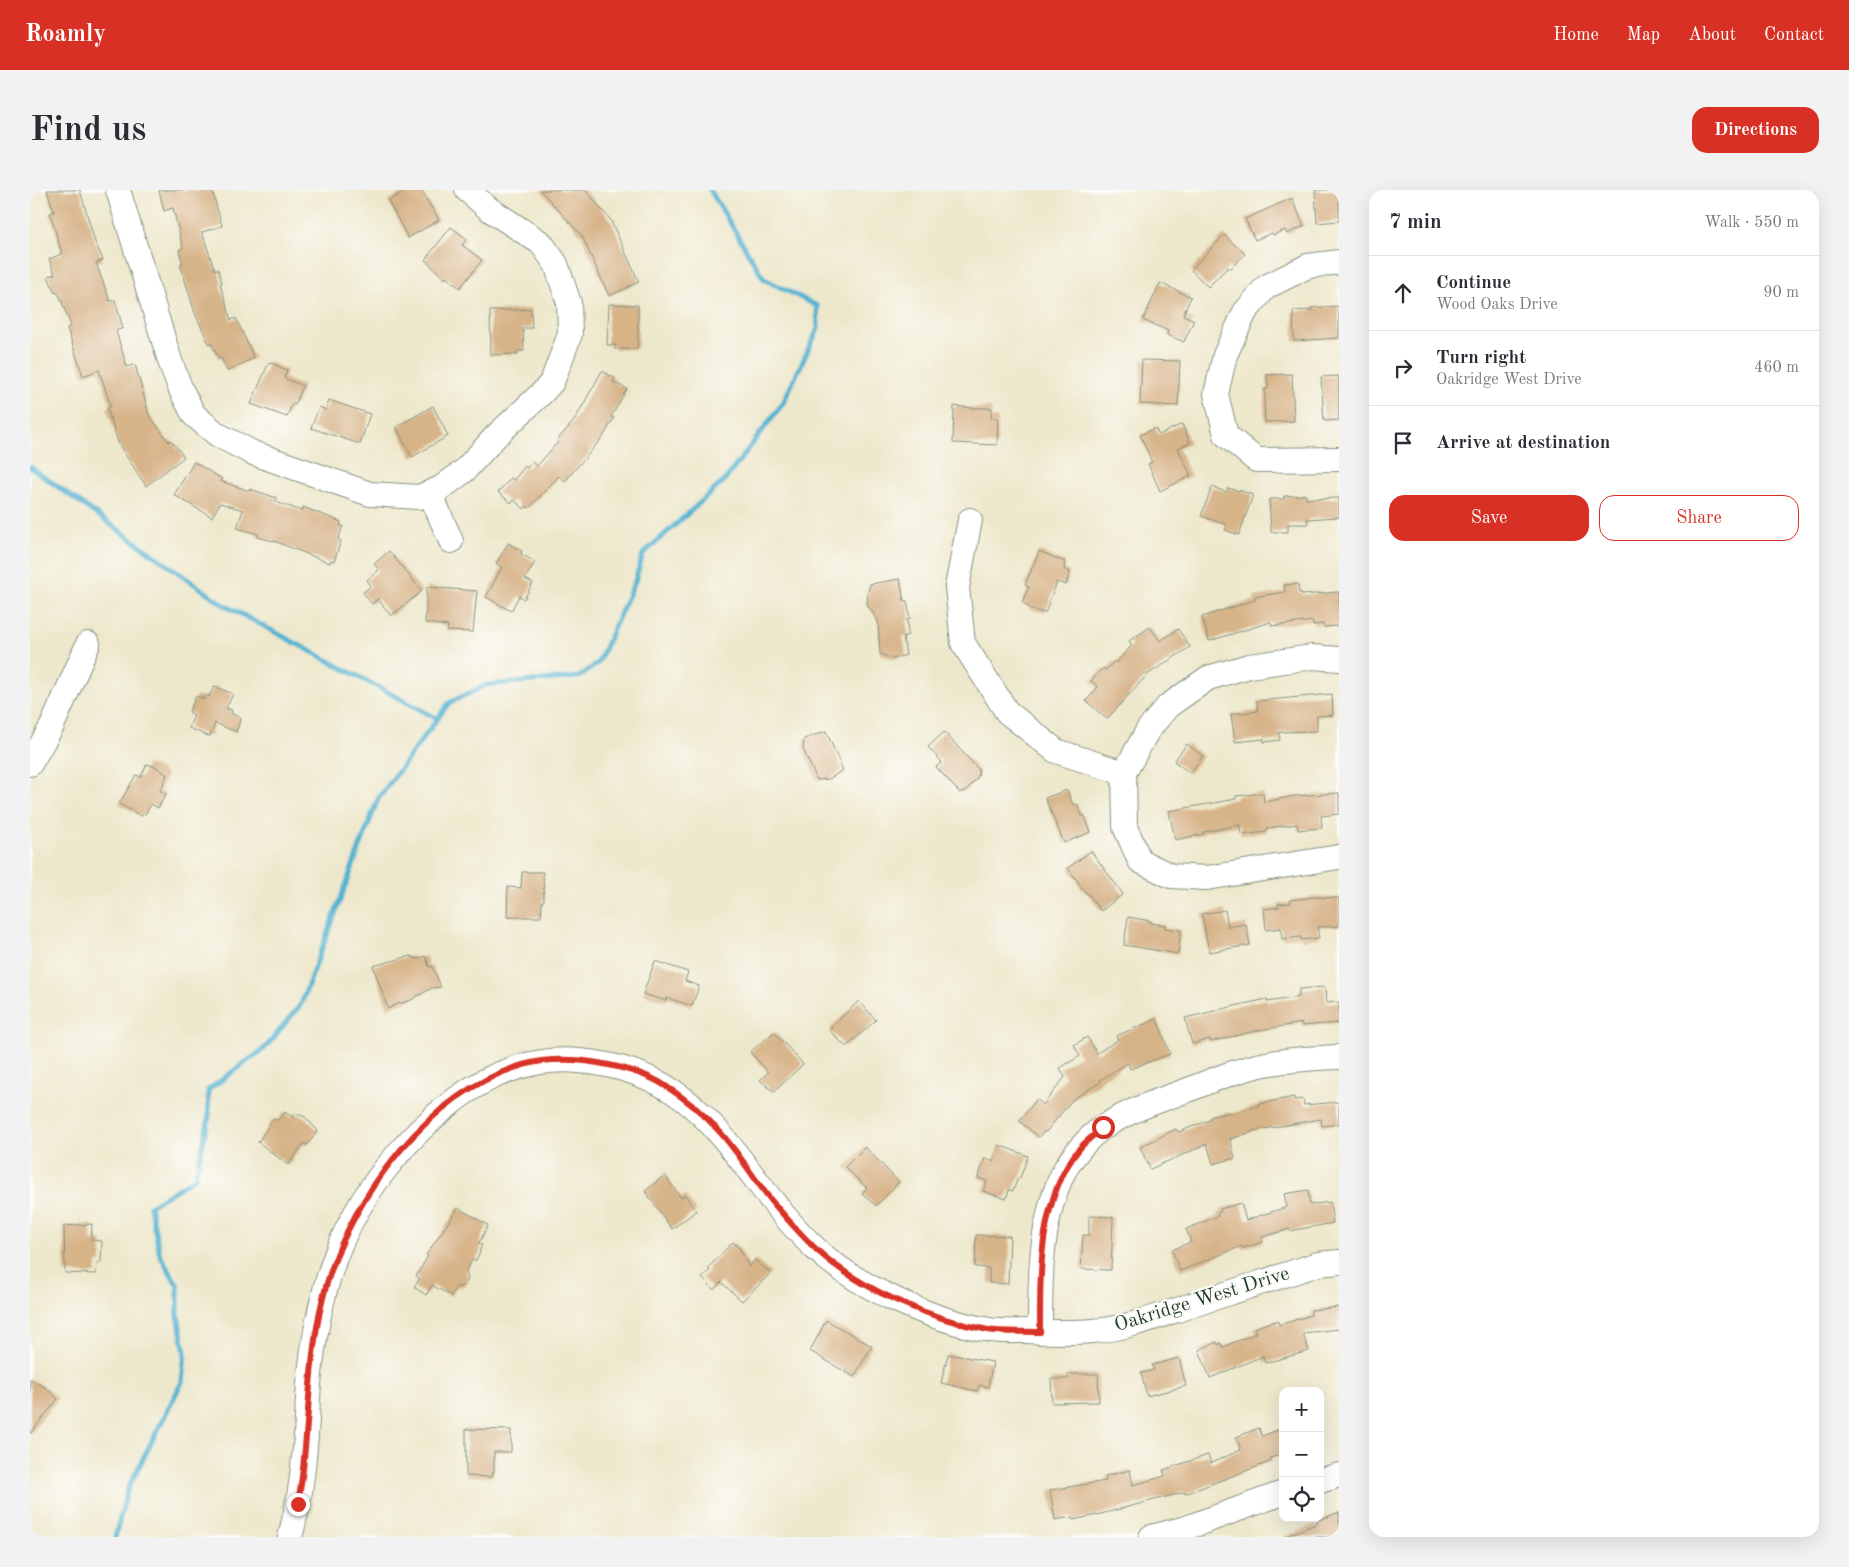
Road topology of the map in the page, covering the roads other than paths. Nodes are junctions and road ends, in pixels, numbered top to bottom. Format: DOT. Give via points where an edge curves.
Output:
graph roads {
  1 [pos="118,190"];
  2 [pos="467,190"];
  3 [pos="1339,262"];
  4 [pos="1339,459"];
  5 [pos="430,493"];
  6 [pos="970,520"];
  7 [pos="451,541"];
  8 [pos="88,644"];
  9 [pos="1339,659"];
  10 [pos="30,764"];
  11 [pos="1124,773"];
  12 [pos="1339,857"];
  13 [pos="1339,1057"];
  14 [pos="1339,1262"];
  15 [pos="1040,1332"];
  16 [pos="1339,1475"];
  17 [pos="1324,1480"];
  18 [pos="1279,1494"];
  19 [pos="290,1537"];
  20 [pos="1151,1537"];
  1 -- 5 [label="street" via="170,361 194,414 218,436 253,453 370,494 419,498"];
  2 -- 5 [label="street" via="489,210 542,243 556,264 569,303 570,334 552,382 464,471"];
  3 -- 4 [label="street" via="1308,266 1266,287 1245,312 1225,355 1216,394 1226,434 1256,460"];
  5 -- 7 [label="street"];
  6 -- 11 [label="street" via="957,587 963,643 1007,712 1056,751"];
  8 -- 10 [label="street" via="52,726"];
  9 -- 11 [label="street" via="1312,657 1249,666 1208,678 1168,706 1148,730"];
  11 -- 12 [label="street" via="1124,827 1140,860 1171,876 1208,878"];
  13 -- 15 [label="street" via="1300,1059 1241,1070 1128,1114 1103,1127 1081,1147 1065,1171 1047,1226 1040,1282"];
  14 -- 15 [label="street, Oakridge West Drive" via="1318,1264 1141,1322 1096,1332"];
  15 -- 19 [label="street, Oakridge West Drive" via="991,1330 954,1321 916,1308 847,1273 818,1251 775,1205 718,1130 688,1101 664,1084 629,1070 596,1062 559,1059 525,1064 469,1089 441,1111 411,1139 353,1219 329,1276 316,1329 304,1460"];
  16 -- 17 [label="street"];
  18 -- 20 [label="street" via="1186,1528"];
}
